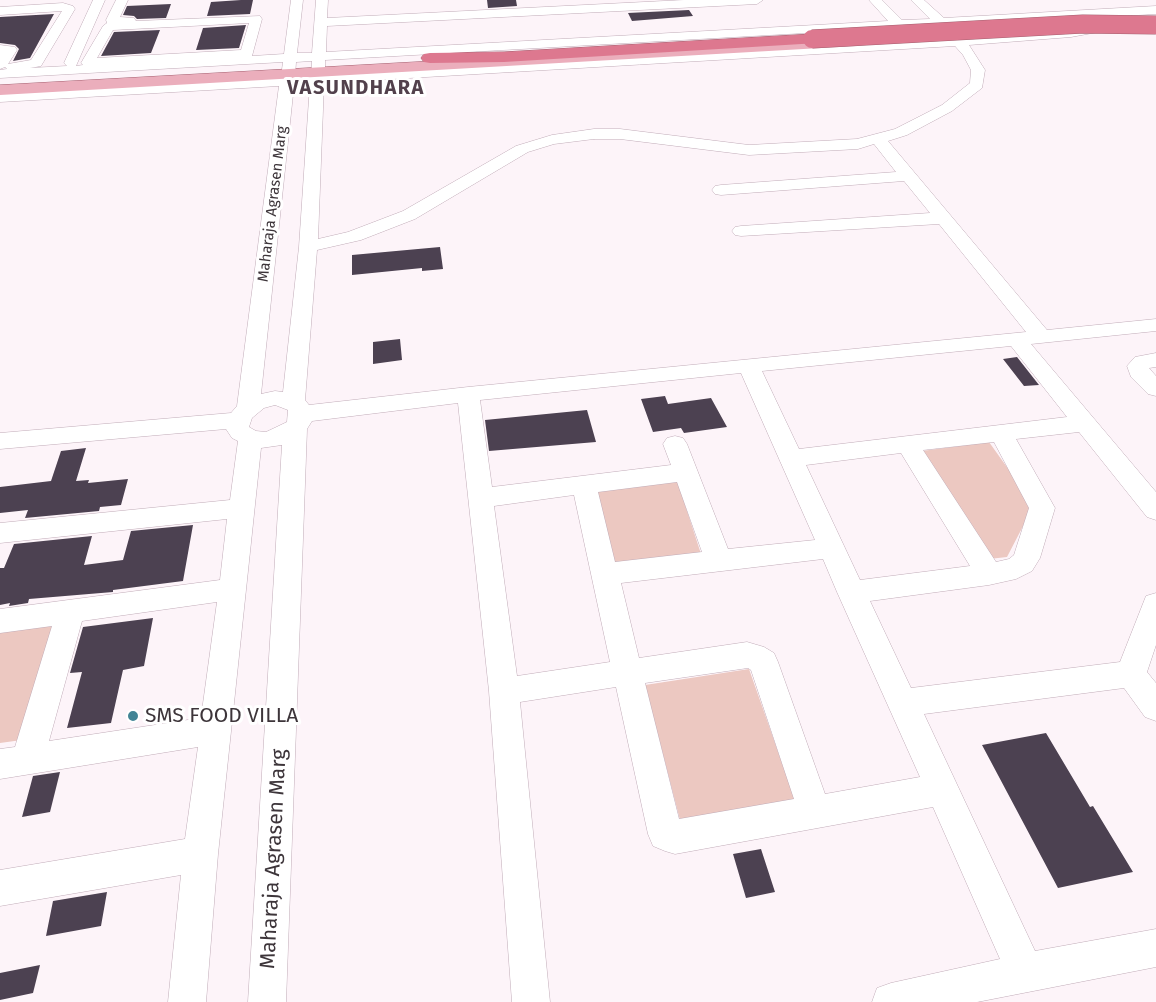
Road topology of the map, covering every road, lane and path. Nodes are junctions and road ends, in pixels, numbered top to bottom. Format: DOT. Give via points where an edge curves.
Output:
graph roads {
  1 [pos="81,0"];
  2 [pos="99,0"];
  3 [pos="122,0"];
  4 [pos="322,0"];
  5 [pos="437,0"];
  6 [pos="754,0"];
  7 [pos="875,0"];
  8 [pos="917,0"];
  9 [pos="694,2"];
  10 [pos="293,5"];
  11 [pos="261,8"];
  12 [pos="5,10"];
  13 [pos="1156,10"];
  14 [pos="198,21"];
  15 [pos="169,22"];
  16 [pos="321,22"];
  17 [pos="536,22"];
  18 [pos="941,22"];
  19 [pos="1101,23"];
  20 [pos="0,24"];
  21 [pos="1156,25"];
  22 [pos="902,28"];
  23 [pos="1156,33"];
  24 [pos="439,38"];
  25 [pos="958,42"];
  26 [pos="0,49"];
  27 [pos="183,61"];
  28 [pos="153,62"];
  29 [pos="0,66"];
  30 [pos="318,68"];
  31 [pos="289,69"];
  32 [pos="68,70"];
  33 [pos="48,71"];
  34 [pos="0,74"];
  35 [pos="0,83"];
  36 [pos="0,90"];
  37 [pos="0,98"];
  38 [pos="878,139"];
  39 [pos="908,176"];
  40 [pos="721,190"];
  41 [pos="943,218"];
  42 [pos="741,231"];
  43 [pos="309,247"];
  44 [pos="1156,325"];
  45 [pos="1041,336"];
  46 [pos="1016,339"];
  47 [pos="1156,360"];
  48 [pos="749,366"];
  49 [pos="1156,389"];
  50 [pos="468,394"];
  51 [pos="297,415"];
  52 [pos="245,422"];
  53 [pos="1086,423"];
  54 [pos="1001,433"];
  55 [pos="0,441"];
  56 [pos="675,444"];
  57 [pos="907,444"];
  58 [pos="791,458"];
  59 [pos="686,472"];
  60 [pos="584,485"];
  61 [pos="481,498"];
  62 [pos="242,508"];
  63 [pos="1156,510"];
  64 [pos="0,533"];
  65 [pos="833,548"];
  66 [pos="719,561"];
  67 [pos="604,574"];
  68 [pos="990,574"];
  69 [pos="233,589"];
  70 [pos="851,592"];
  71 [pos="1156,604"];
  72 [pos="70,612"];
  73 [pos="0,621"];
  74 [pos="627,673"];
  75 [pos="1131,674"];
  76 [pos="504,692"];
  77 [pos="903,703"];
  78 [pos="1156,707"];
  79 [pos="216,730"];
  80 [pos="14,762"];
  81 [pos="943,789"];
  82 [pos="815,812"];
  83 [pos="201,854"];
  84 [pos="2,893"];
  85 [pos="1156,948"];
  86 [pos="1025,972"];
  87 [pos="187,1002"];
  88 [pos="267,1002"];
  89 [pos="531,1002"];
  90 [pos="891,1002"];
  1 -- 33 [label="street"];
  2 -- 32 [label="street"];
  3 -- 11 [label="street" via="113,21 255,13"];
  4 -- 16 [label="street, Maharaja Agrasen Marg"];
  5 -- 24 [label="street"];
  6 -- 9 [label="street"];
  7 -- 22 [label="street"];
  8 -- 18 [label="street"];
  9 -- 17 [label="street"];
  10 -- 31 [label="street, Maharaja Agrasen Marg"];
  12 -- 20 [label="street"];
  12 -- 29 [label="street" via="69,9 35,64"];
  13 -- 19 [label="street"];
  14 -- 15 [label="street"];
  14 -- 27 [label="street"];
  14 -- 27 [label="street" via="256,19 247,54"];
  15 -- 28 [label="street"];
  15 -- 28 [label="street" via="109,26 88,63"];
  16 -- 24 [label="street"];
  16 -- 30 [label="street, Maharaja Agrasen Marg"];
  17 -- 22 [label="street"];
  17 -- 24 [label="street"];
  17 -- 24 [label="street"];
  18 -- 19 [label="street"];
  18 -- 22 [label="street"];
  19 -- 21 [label="main road"];
  19 -- 22 [label="main road"];
  19 -- 23 [label="main road"];
  19 -- 25 [label="street" via="1071,33"];
  19 -- 30 [label="main road" via="755,49"];
  21 -- 24 [label="highway, bridge" via="1083,24 504,57"];
  22 -- 24 [label="main road"];
  24 -- 30 [label="main road"];
  25 -- 30 [label="street"];
  25 -- 38 [label="street" via="978,70 977,85 947,108 901,132"];
  26 -- 29 [label="street" via="10,50"];
  27 -- 28 [label="street"];
  27 -- 31 [label="street"];
  28 -- 32 [label="street"];
  30 -- 31 [label="main road"];
  30 -- 43 [label="street, Maharaja Agrasen Marg"];
  31 -- 35 [label="main road"];
  31 -- 36 [label="main road"];
  31 -- 37 [label="street"];
  31 -- 52 [label="street, Maharaja Agrasen Marg"];
  32 -- 33 [label="street"];
  33 -- 34 [label="street"];
  38 -- 39 [label="street"];
  38 -- 43 [label="street" via="858,144 749,150 620,134 552,140 522,149 409,215 354,236"];
  39 -- 40 [label="street"];
  39 -- 41 [label="street"];
  41 -- 42 [label="street"];
  41 -- 45 [label="street"];
  43 -- 51 [label="street, Maharaja Agrasen Marg"];
  44 -- 45 [label="street"];
  45 -- 46 [label="street"];
  46 -- 48 [label="street"];
  46 -- 53 [label="street"];
  47 -- 49 [label="street" via="1138,366"];
  48 -- 50 [label="street"];
  48 -- 58 [label="street"];
  50 -- 51 [label="street"];
  50 -- 61 [label="street"];
  51 -- 52 [label="street" via="275,399 266,400"];
  51 -- 52 [label="street" via="277,438 266,440"];
  51 -- 88 [label="street, Maharaja Agrasen Marg"];
  52 -- 55 [label="street"];
  52 -- 62 [label="street, Maharaja Agrasen Marg"];
  53 -- 54 [label="street"];
  53 -- 63 [label="street"];
  54 -- 57 [label="street"];
  54 -- 68 [label="street" via="1042,511 1022,564"];
  56 -- 59 [label="street"];
  57 -- 58 [label="street"];
  57 -- 68 [label="street"];
  58 -- 65 [label="street"];
  59 -- 60 [label="street"];
  59 -- 66 [label="street"];
  60 -- 61 [label="street"];
  60 -- 67 [label="street"];
  61 -- 76 [label="street"];
  62 -- 64 [label="street"];
  62 -- 69 [label="street, Maharaja Agrasen Marg"];
  65 -- 66 [label="street"];
  65 -- 70 [label="street"];
  66 -- 67 [label="street"];
  67 -- 74 [label="street"];
  68 -- 70 [label="street"];
  69 -- 72 [label="street"];
  69 -- 79 [label="street, Maharaja Agrasen Marg"];
  70 -- 77 [label="street"];
  71 -- 75 [label="street"];
  72 -- 73 [label="street"];
  72 -- 80 [label="street"];
  74 -- 76 [label="street"];
  74 -- 82 [label="street" via="747,655 759,658"];
  74 -- 82 [label="street" via="665,834 675,837"];
  75 -- 77 [label="street"];
  75 -- 78 [label="street"];
  76 -- 89 [label="street"];
  77 -- 81 [label="street"];
  79 -- 80 [label="street"];
  79 -- 83 [label="street, Maharaja Agrasen Marg"];
  81 -- 82 [label="street"];
  81 -- 86 [label="street"];
  83 -- 84 [label="street"];
  83 -- 87 [label="street, Maharaja Agrasen Marg"];
  85 -- 86 [label="street"];
  86 -- 90 [label="street"];
}
